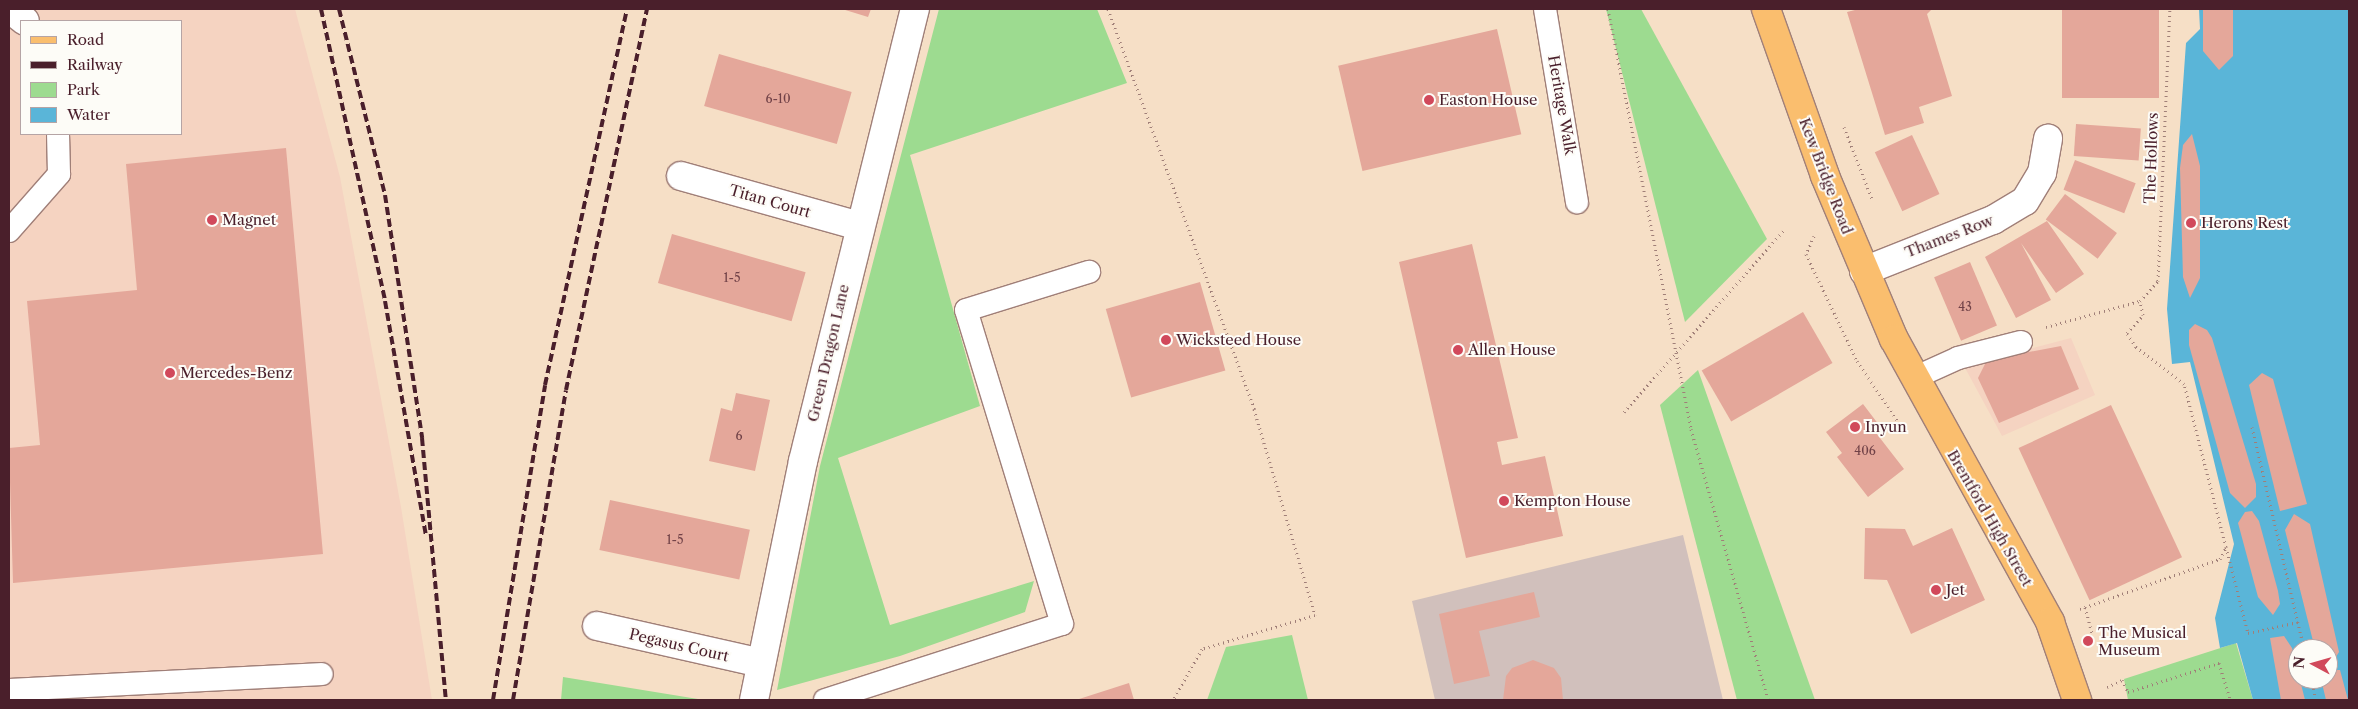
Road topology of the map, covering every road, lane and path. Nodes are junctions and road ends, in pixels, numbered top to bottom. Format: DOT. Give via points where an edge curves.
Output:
graph roads {
  1 [pos="10,9"];
  2 [pos="915,9"];
  3 [pos="1108,9"];
  4 [pos="1545,9"];
  5 [pos="1608,9"];
  6 [pos="1766,9"];
  7 [pos="2170,9"];
  8 [pos="24,20"];
  9 [pos="58,135"];
  10 [pos="2048,139"];
  11 [pos="681,176"];
  12 [pos="1577,202"];
  13 [pos="859,226"];
  14 [pos="1785,229"];
  15 [pos="9,231"];
  16 [pos="1811,242"];
  17 [pos="1864,271"];
  18 [pos="1089,272"];
  19 [pos="2140,301"];
  20 [pos="2065,323"];
  21 [pos="1894,339"];
  22 [pos="2021,342"];
  23 [pos="1676,348"];
  24 [pos="1857,360"];
  25 [pos="1914,378"];
  26 [pos="1624,412"];
  27 [pos="2252,427"];
  28 [pos="2226,547"];
  29 [pos="2085,607"];
  30 [pos="2298,622"];
  31 [pos="598,626"];
  32 [pos="2302,639"];
  33 [pos="761,663"];
  34 [pos="322,674"];
  35 [pos="2107,687"];
  36 [pos="9,690"];
  37 [pos="754,700"];
  38 [pos="825,700"];
  39 [pos="1174,700"];
  40 [pos="1768,700"];
  41 [pos="2077,700"];
  42 [pos="2230,700"];
  1 -- 8 [label="street"];
  2 -- 13 [label="street, Green Dragon Lane"];
  3 -- 39 [label="path" via="1254,409 1315,615 1202,649"];
  4 -- 12 [label="lane, Heritage Walk"];
  5 -- 23 [label="path"];
  6 -- 17 [label="main road, Kew Bridge Road" via="1822,168"];
  7 -- 19 [label="path, The Hollows" via="2158,281"];
  9 -- 15 [label="lane" via="59,174"];
  10 -- 17 [label="street, Thames Row" via="2042,173 2025,201 1994,220"];
  11 -- 13 [label="street, Titan Court"];
  13 -- 33 [label="street, Green Dragon Lane" via="803,461"];
  14 -- 23 [label="path"];
  16 -- 24 [label="path" via="1806,254"];
  17 -- 21 [label="main road, Kew Bridge Road"];
  18 -- 38 [label="lane" via="966,310 1062,624"];
  19 -- 20 [label="path"];
  19 -- 28 [label="path" via="2143,316 2127,333 2136,347 2184,384"];
  21 -- 25 [label="main road, Brentford High Street"];
  22 -- 25 [label="lane" via="1958,358"];
  23 -- 26 [label="path"];
  23 -- 40 [label="path" via="1691,429"];
  25 -- 41 [label="main road, Brentford High Street" via="2050,622"];
  27 -- 30 [label="path"];
  28 -- 29 [label="path" via="2220,559"];
  28 -- 30 [label="path" via="2248,633"];
  30 -- 32 [label="path"];
  31 -- 33 [label="street, Pegasus Court"];
  33 -- 37 [label="street, Green Dragon Lane"];
  34 -- 36 [label="lane"];
  35 -- 42 [label="path" via="2122,680 2128,692 2219,663"];
}
